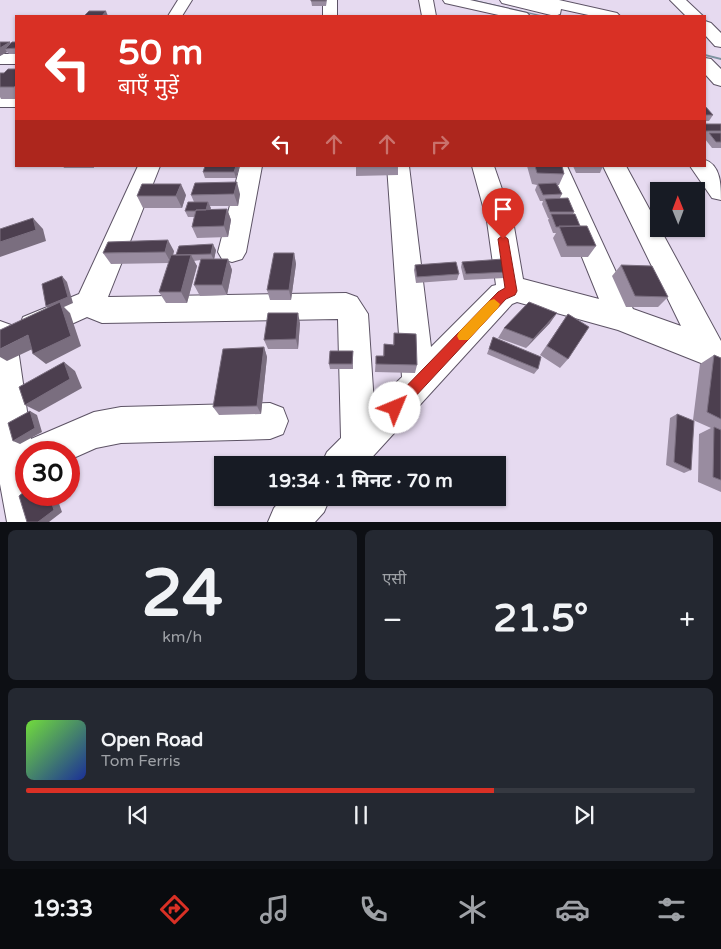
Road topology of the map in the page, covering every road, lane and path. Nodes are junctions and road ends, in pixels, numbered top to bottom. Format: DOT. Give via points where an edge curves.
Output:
graph roads {
  1 [pos="185,0"];
  2 [pos="330,0"];
  3 [pos="426,0"];
  4 [pos="450,0"];
  5 [pos="539,0"];
  6 [pos="677,0"];
  7 [pos="500,7"];
  8 [pos="523,7"];
  9 [pos="176,15"];
  10 [pos="330,15"];
  11 [pos="429,15"];
  12 [pos="573,15"];
  13 [pos="607,15"];
  14 [pos="694,15"];
  15 [pos="706,28"];
  16 [pos="713,40"];
  17 [pos="15,58"];
  18 [pos="0,59"];
  19 [pos="706,62"];
  20 [pos="706,63"];
  21 [pos="721,64"];
  22 [pos="721,80"];
  23 [pos="0,101"];
  24 [pos="15,101"];
  25 [pos="149,167"];
  26 [pos="251,167"];
  27 [pos="398,167"];
  28 [pos="483,167"];
  29 [pos="556,167"];
  30 [pos="615,167"];
  31 [pos="702,167"];
  32 [pos="721,192"];
  33 [pos="232,252"];
  34 [pos="511,291"];
  35 [pos="93,301"];
  36 [pos="622,318"];
  37 [pos="1,339"];
  38 [pos="716,354"];
  39 [pos="419,384"];
  40 [pos="270,421"];
  41 [pos="24,441"];
  42 [pos="70,441"];
  43 [pos="349,455"];
  44 [pos="27,506"];
  45 [pos="303,506"];
  46 [pos="27,522"];
  47 [pos="288,522"];
  1 -- 9 [label="street"];
  2 -- 10 [label="street"];
  3 -- 11 [label="street"];
  4 -- 7 [label="street"];
  5 -- 13 [label="street"];
  6 -- 14 [label="street"];
  7 -- 8 [label="street"];
  8 -- 12 [label="street"];
  15 -- 16 [label="street"];
  17 -- 18 [label="street"];
  19 -- 21 [label="street"];
  20 -- 22 [label="street"];
  23 -- 24 [label="street"];
  25 -- 35 [label="street"];
  26 -- 33 [label="street"];
  27 -- 39 [label="street"];
  28 -- 34 [label="street" via="500,221"];
  29 -- 36 [label="street"];
  30 -- 38 [label="street"];
  31 -- 32 [label="street"];
  34 -- 36 [label="street" via="547,297"];
  34 -- 39 [label="street" via="502,295"];
  35 -- 37 [label="street"];
  35 -- 43 [label="street" via="96,308 102,310 350,308"];
  36 -- 38 [label="street"];
  37 -- 41 [label="street"];
  39 -- 43 [label="street"];
  40 -- 42 [label="street" via="114,426 94,430"];
  44 -- 46 [label="street"];
  45 -- 47 [label="street"];
}
